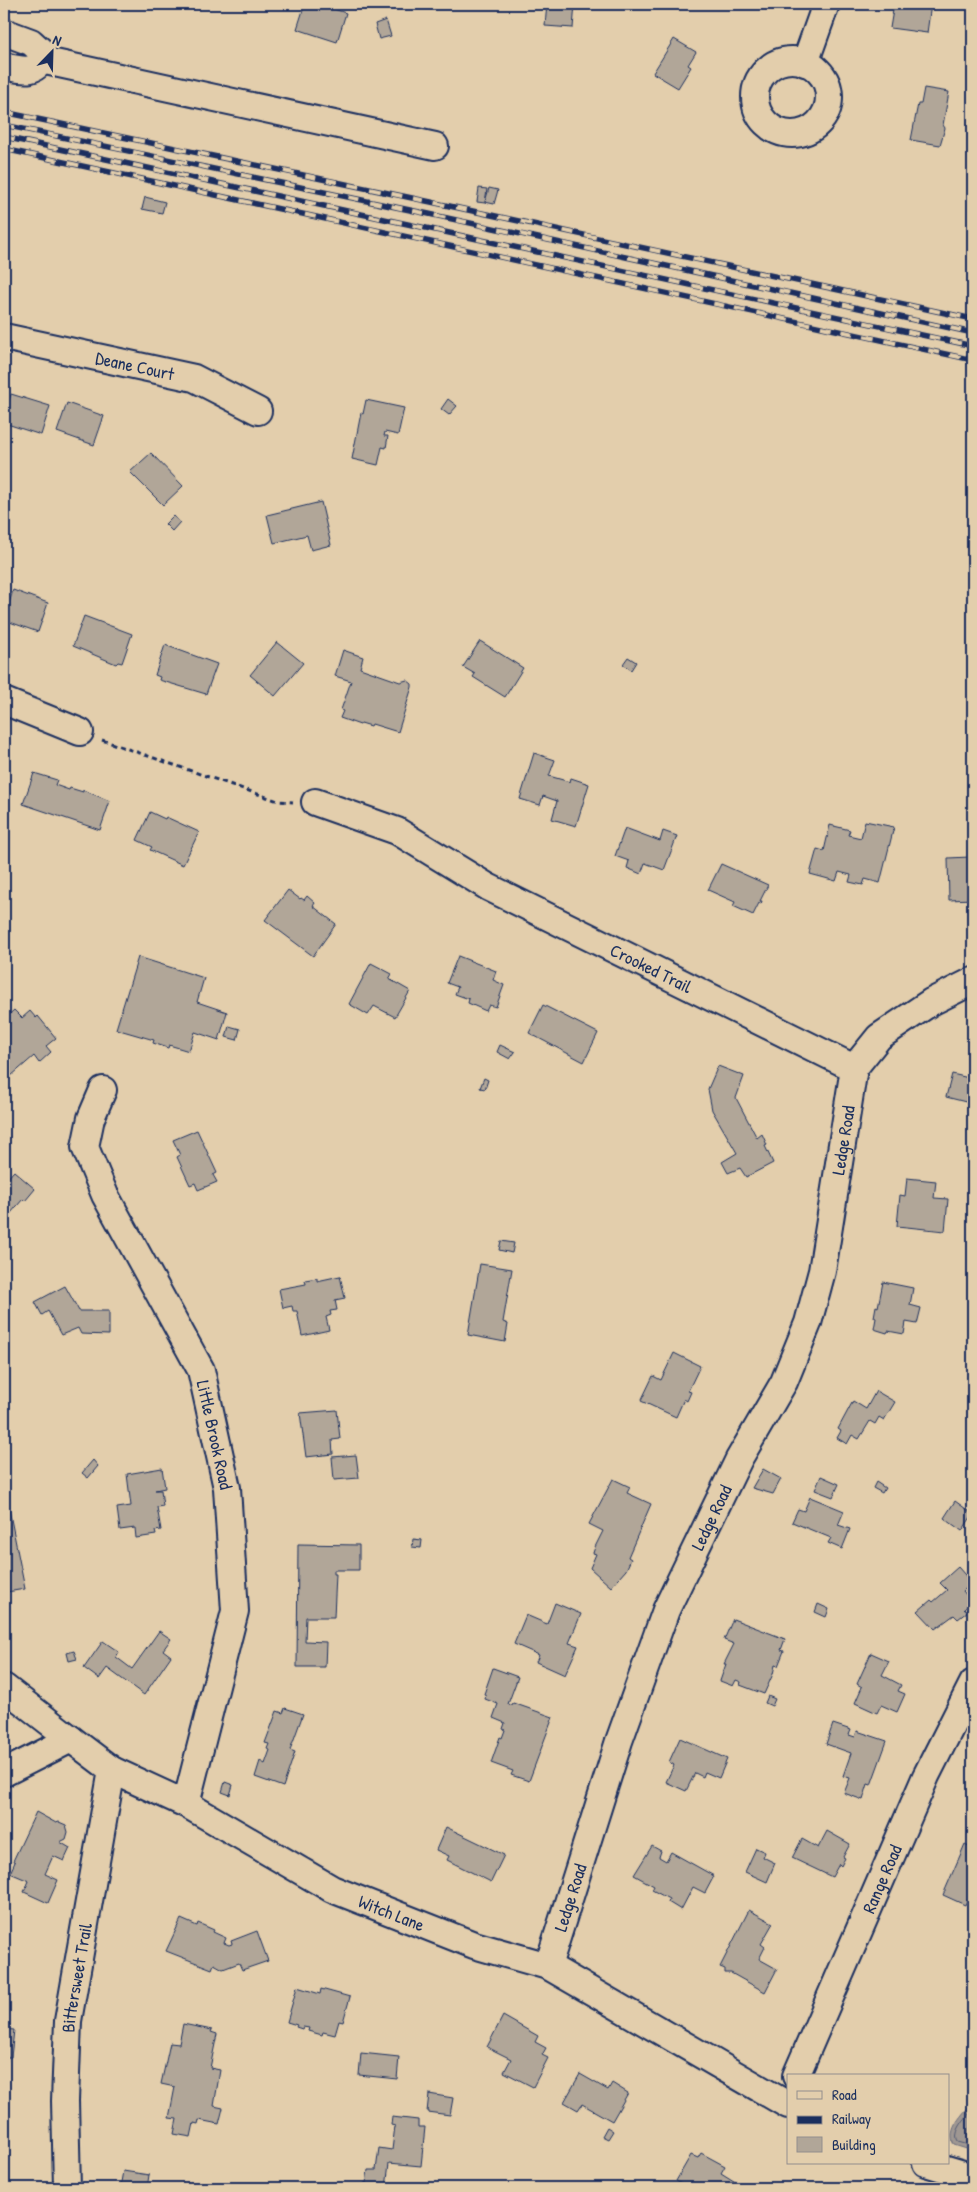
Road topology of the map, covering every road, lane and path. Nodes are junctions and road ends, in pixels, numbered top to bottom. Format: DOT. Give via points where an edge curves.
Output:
graph roads {
  1 [pos="826,4"];
  2 [pos="4,32"];
  3 [pos="41,60"];
  4 [pos="805,63"];
  5 [pos="4,66"];
  6 [pos="435,146"];
  7 [pos="4,337"];
  8 [pos="258,411"];
  9 [pos="4,701"];
  10 [pos="80,732"];
  11 [pos="315,802"];
  12 [pos="973,981"];
  13 [pos="854,1068"];
  14 [pos="103,1090"];
  15 [pos="973,1683"];
  16 [pos="4,1687"];
  17 [pos="71,1739"];
  18 [pos="112,1770"];
  19 [pos="4,1773"];
  20 [pos="186,1804"];
  21 [pos="548,1966"];
  22 [pos="797,2074"];
  23 [pos="787,2100"];
  24 [pos="929,2164"];
  25 [pos="973,2177"];
  26 [pos="66,2188"];
  1 -- 4 [label="street"];
  2 -- 3 [label="street" via="31,42 42,52"];
  3 -- 5 [label="street" via="37,68 31,70"];
  3 -- 6 [label="street"];
  7 -- 8 [label="street, Deane Court" via="194,378"];
  9 -- 10 [label="street"];
  10 -- 11 [label="path" via="278,801"];
  11 -- 13 [label="street, Crooked Trail" via="397,831 488,887"];
  12 -- 13 [label="street" via="931,1002 879,1037"];
  13 -- 21 [label="street, Ledge Road" via="822,1271 808,1323 784,1382 739,1459 666,1610 619,1741"];
  14 -- 20 [label="street, Little Brook Road" via="91,1118 85,1147 105,1194 201,1370 227,1488 235,1611"];
  15 -- 22 [label="street, Range Road" via="926,1776"];
  16 -- 17 [label="street, Witch Lane"];
  17 -- 18 [label="street, Witch Lane"];
  17 -- 19 [label="street"];
  18 -- 20 [label="street, Witch Lane"];
  18 -- 26 [label="street, Bittersweet Trail" via="68,2021"];
  20 -- 21 [label="street, Witch Lane" via="332,1889 474,1944"];
  21 -- 23 [label="street, Witch Lane"];
  24 -- 25 [label="street"];
}
